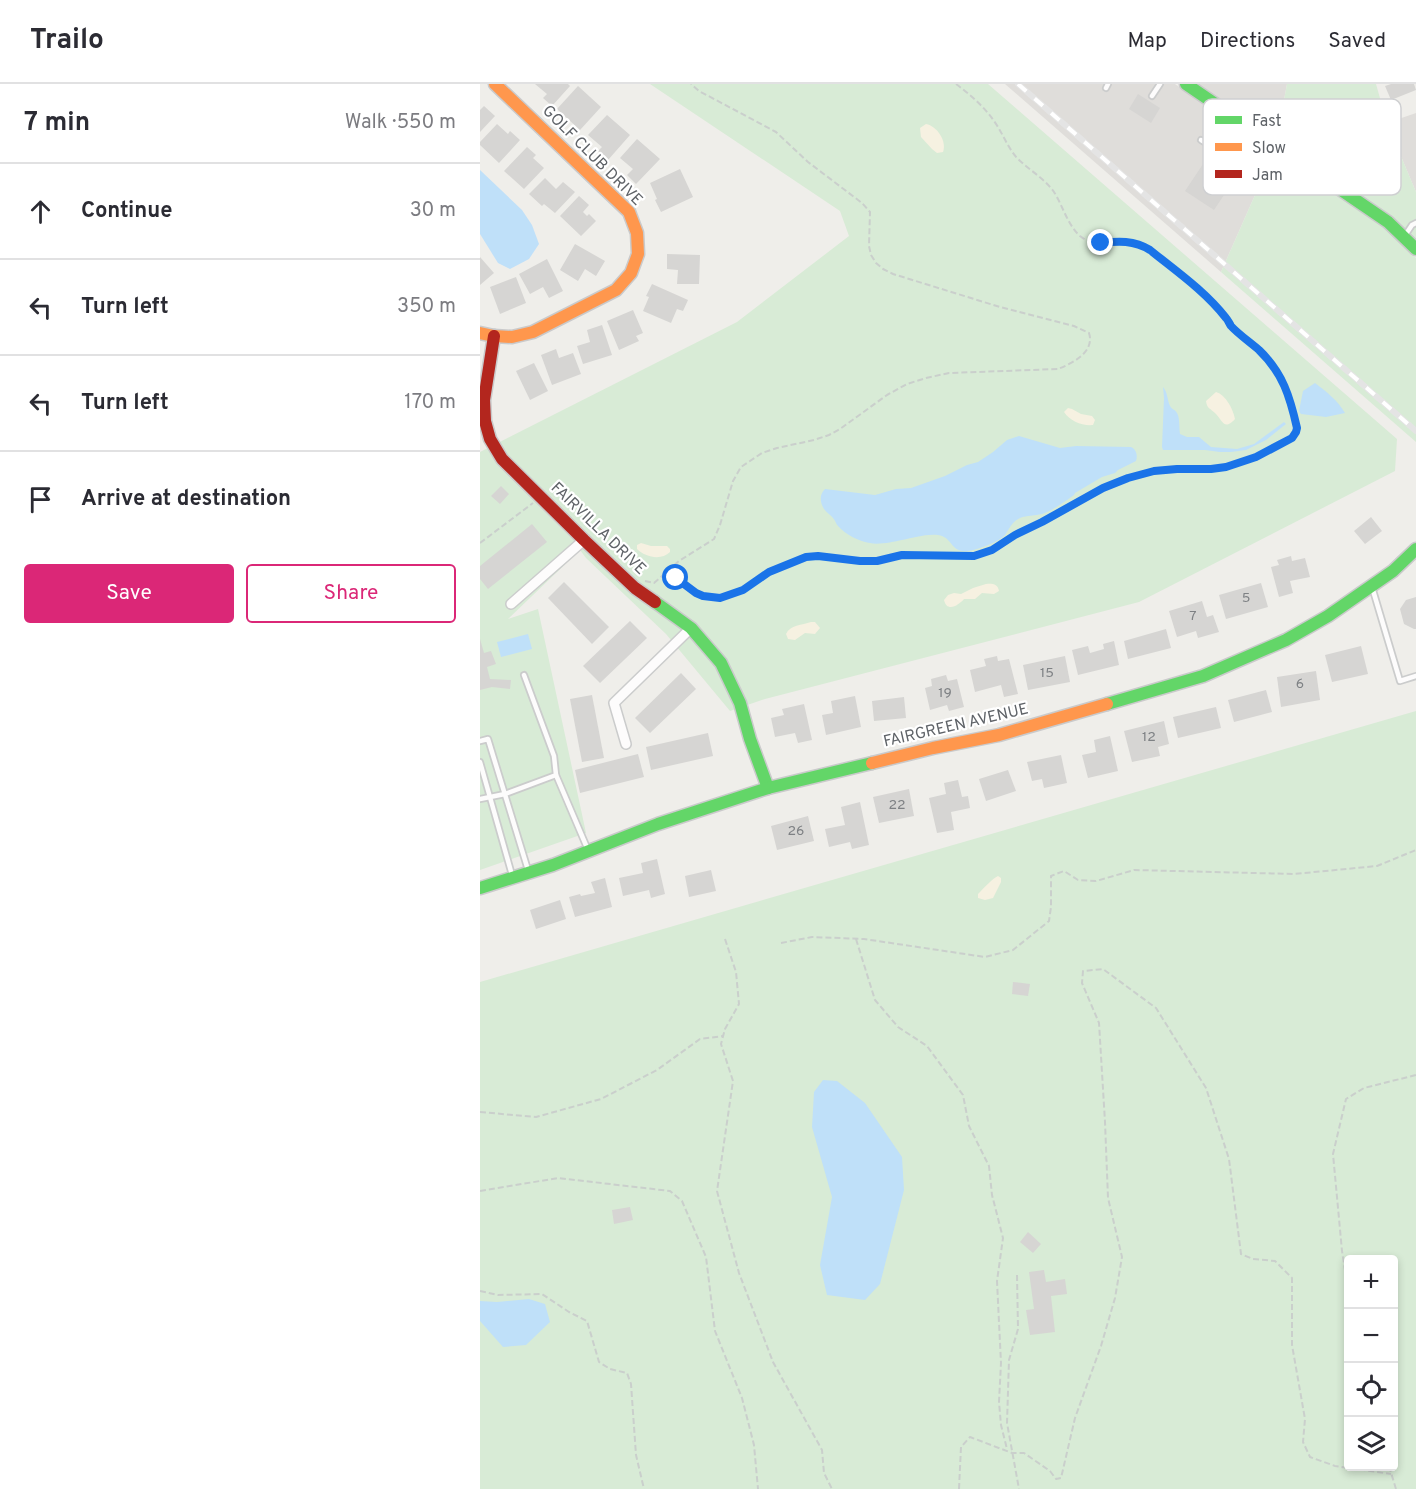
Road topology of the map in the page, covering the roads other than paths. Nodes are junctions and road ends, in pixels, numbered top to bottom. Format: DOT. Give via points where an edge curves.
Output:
graph roads {
  1 [pos="495,84"];
  2 [pos="1160,84"];
  3 [pos="1186,84"];
  4 [pos="1152,96"];
  5 [pos="1208,99"];
  6 [pos="1348,195"];
  7 [pos="1416,223"];
  8 [pos="1404,237"];
  9 [pos="1416,249"];
  10 [pos="480,333"];
  11 [pos="494,336"];
  12 [pos="584,540"];
  13 [pos="1416,549"];
  14 [pos="1372,586"];
  15 [pos="511,604"];
  16 [pos="691,628"];
  17 [pos="524,675"];
  18 [pos="1416,676"];
  19 [pos="480,741"];
  20 [pos="626,744"];
  21 [pos="480,762"];
  22 [pos="556,775"];
  23 [pos="768,788"];
  24 [pos="505,794"];
  25 [pos="490,798"];
  26 [pos="480,799"];
  27 [pos="589,851"];
  28 [pos="529,873"];
  29 [pos="513,878"];
  30 [pos="480,888"];
  1 -- 11 [label="street, GOLF CLUB DRIVE" via="628,212 639,239 636,262 616,290 533,332"];
  2 -- 4 [label="lane"];
  3 -- 5 [label="street"];
  6 -- 8 [label="street"];
  7 -- 8 [label="lane"];
  8 -- 9 [label="street"];
  10 -- 11 [label="street, GOLF CLUB DRIVE"];
  11 -- 12 [label="street, FAIRVILLA DRIVE" via="484,400 490,439 502,459"];
  12 -- 15 [label="street"];
  12 -- 16 [label="street, FAIRVILLA DRIVE" via="635,588"];
  13 -- 14 [label="street, FAIRGREEN AVENUE"];
  14 -- 18 [label="lane" via="1400,681"];
  14 -- 23 [label="street, FAIRGREEN AVENUE" via="1287,640 1203,676 999,735"];
  16 -- 20 [label="street" via="615,703"];
  16 -- 23 [label="street, FAIRVILLA DRIVE" via="721,663 741,703"];
  17 -- 22 [label="lane" via="554,756"];
  19 -- 24 [label="lane" via="488,740"];
  21 -- 25 [label="lane"];
  22 -- 24 [label="lane"];
  22 -- 27 [label="lane"];
  23 -- 27 [label="street, FAIRGREEN AVENUE"];
  24 -- 25 [label="lane"];
  24 -- 28 [label="lane"];
  25 -- 26 [label="lane"];
  25 -- 29 [label="lane"];
  27 -- 28 [label="street, FAIRGREEN AVENUE"];
  28 -- 29 [label="street, FAIRGREEN AVENUE"];
  29 -- 30 [label="street, FAIRGREEN AVENUE"];
}
